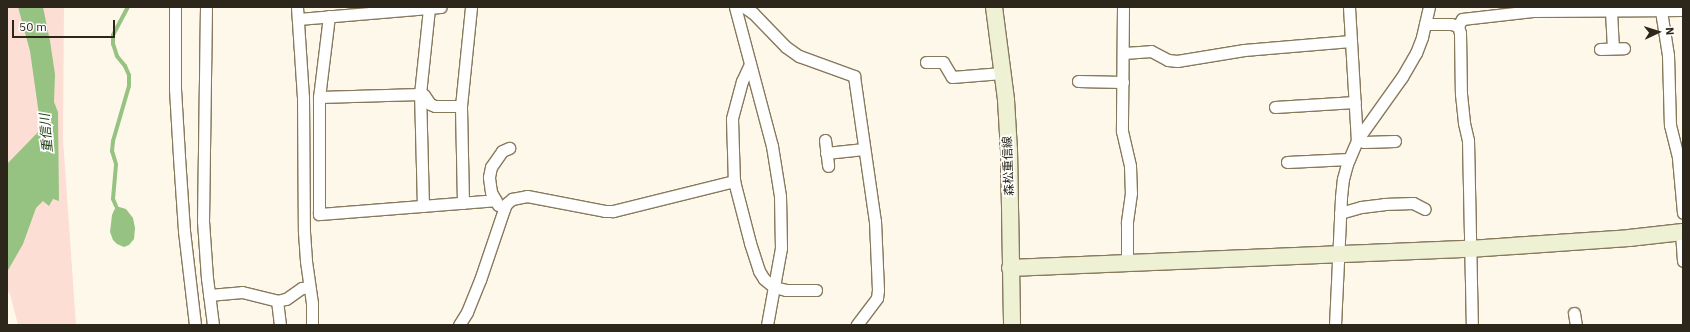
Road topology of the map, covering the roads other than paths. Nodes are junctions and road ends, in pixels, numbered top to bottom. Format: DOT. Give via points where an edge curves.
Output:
graph roads {
  1 [pos="175,7"];
  2 [pos="206,7"];
  3 [pos="297,7"];
  4 [pos="435,7"];
  5 [pos="471,7"];
  6 [pos="735,7"];
  7 [pos="744,7"];
  8 [pos="994,7"];
  9 [pos="1123,7"];
  10 [pos="1349,7"];
  11 [pos="1429,7"];
  12 [pos="406,8"];
  13 [pos="1683,10"];
  14 [pos="1611,11"];
  15 [pos="1661,11"];
  16 [pos="329,16"];
  17 [pos="298,19"];
  18 [pos="1425,24"];
  19 [pos="1458,26"];
  20 [pos="1351,41"];
  21 [pos="1613,48"];
  22 [pos="1624,48"];
  23 [pos="1600,49"];
  24 [pos="1124,53"];
  25 [pos="926,62"];
  26 [pos="750,64"];
  27 [pos="1002,73"];
  28 [pos="1078,82"];
  29 [pos="1123,82"];
  30 [pos="420,94"];
  31 [pos="319,97"];
  32 [pos="1355,102"];
  33 [pos="461,106"];
  34 [pos="1275,107"];
  35 [pos="825,140"];
  36 [pos="1357,140"];
  37 [pos="1395,141"];
  38 [pos="509,148"];
  39 [pos="864,149"];
  40 [pos="826,153"];
  41 [pos="1349,159"];
  42 [pos="1287,162"];
  43 [pos="828,166"];
  44 [pos="1681,173"];
  45 [pos="734,181"];
  46 [pos="495,200"];
  47 [pos="463,203"];
  48 [pos="423,206"];
  49 [pos="504,209"];
  50 [pos="1425,209"];
  51 [pos="1340,213"];
  52 [pos="1683,214"];
  53 [pos="1682,232"];
  54 [pos="1469,250"];
  55 [pos="1338,255"];
  56 [pos="1683,261"];
  57 [pos="1127,263"];
  58 [pos="1010,268"];
  59 [pos="309,287"];
  60 [pos="774,287"];
  61 [pos="816,290"];
  62 [pos="209,295"];
  63 [pos="277,301"];
  64 [pos="1574,313"];
  65 [pos="195,325"];
  66 [pos="213,325"];
  67 [pos="280,325"];
  68 [pos="312,325"];
  69 [pos="459,325"];
  70 [pos="767,325"];
  71 [pos="857,325"];
  72 [pos="1012,325"];
  73 [pos="1335,325"];
  74 [pos="1472,325"];
  75 [pos="1572,325"];
  76 [pos="1576,325"];
  1 -- 65 [label="street" via="175,89 179,157 184,231"];
  2 -- 62 [label="street" via="204,222"];
  3 -- 17 [label="street"];
  4 -- 12 [label="street"];
  4 -- 30 [label="street"];
  5 -- 33 [label="street"];
  6 -- 26 [label="street"];
  7 -- 39 [label="street" via="799,56 854,76"];
  8 -- 27 [label="street, 森松重信線"];
  9 -- 24 [label="street"];
  10 -- 20 [label="street"];
  11 -- 18 [label="street"];
  12 -- 16 [label="street"];
  13 -- 15 [label="street"];
  14 -- 15 [label="street"];
  14 -- 19 [label="street" via="1533,10 1462,19"];
  14 -- 21 [label="street"];
  15 -- 44 [label="street" via="1668,55 1670,125"];
  16 -- 17 [label="street"];
  16 -- 31 [label="street"];
  17 -- 59 [label="street" via="303,97 304,232"];
  18 -- 19 [label="street"];
  18 -- 36 [label="street" via="1416,53 1402,77"];
  19 -- 54 [label="street" via="1461,94 1468,140"];
  20 -- 24 [label="street" via="1244,50 1177,61 1168,60 1151,51"];
  20 -- 32 [label="street"];
  21 -- 22 [label="street"];
  21 -- 23 [label="street"];
  24 -- 29 [label="street"];
  25 -- 27 [label="street" via="943,62 952,77"];
  26 -- 45 [label="street" via="742,81 732,119"];
  26 -- 60 [label="street" via="772,146 780,196 781,248"];
  27 -- 58 [label="street, 森松重信線" via="1009,150"];
  28 -- 29 [label="street"];
  29 -- 57 [label="street" via="1122,131 1130,166 1131,193 1127,223"];
  30 -- 31 [label="street"];
  30 -- 33 [label="street" via="435,106"];
  30 -- 48 [label="street"];
  31 -- 48 [label="street" via="319,214"];
  32 -- 34 [label="street"];
  32 -- 36 [label="street"];
  33 -- 47 [label="street"];
  35 -- 40 [label="street"];
  36 -- 37 [label="street"];
  36 -- 41 [label="street"];
  38 -- 46 [label="street" via="502,151 491,167 489,177"];
  39 -- 40 [label="street"];
  39 -- 71 [label="street" via="874,221 878,290 877,298"];
  40 -- 43 [label="street"];
  41 -- 42 [label="street"];
  41 -- 51 [label="street" via="1343,179"];
  44 -- 52 [label="street"];
  45 -- 49 [label="street" via="605,212 527,196 512,199"];
  45 -- 60 [label="street" via="759,270 764,279"];
  46 -- 47 [label="street"];
  46 -- 49 [label="street"];
  47 -- 48 [label="street"];
  49 -- 69 [label="street" via="480,280"];
  50 -- 51 [label="street" via="1413,204 1384,204"];
  51 -- 55 [label="street"];
  53 -- 54 [label="street"];
  53 -- 56 [label="street"];
  54 -- 55 [label="street"];
  54 -- 74 [label="street"];
  55 -- 57 [label="street"];
  55 -- 73 [label="street"];
  57 -- 58 [label="street"];
  58 -- 72 [label="street, 森松重信線"];
  59 -- 63 [label="street"];
  59 -- 68 [label="street"];
  60 -- 61 [label="street" via="786,290"];
  60 -- 70 [label="street"];
  62 -- 63 [label="street" via="242,292"];
  62 -- 66 [label="street"];
  63 -- 67 [label="street"];
  64 -- 76 [label="street"];
  75 -- 76 [label="street"];
}
